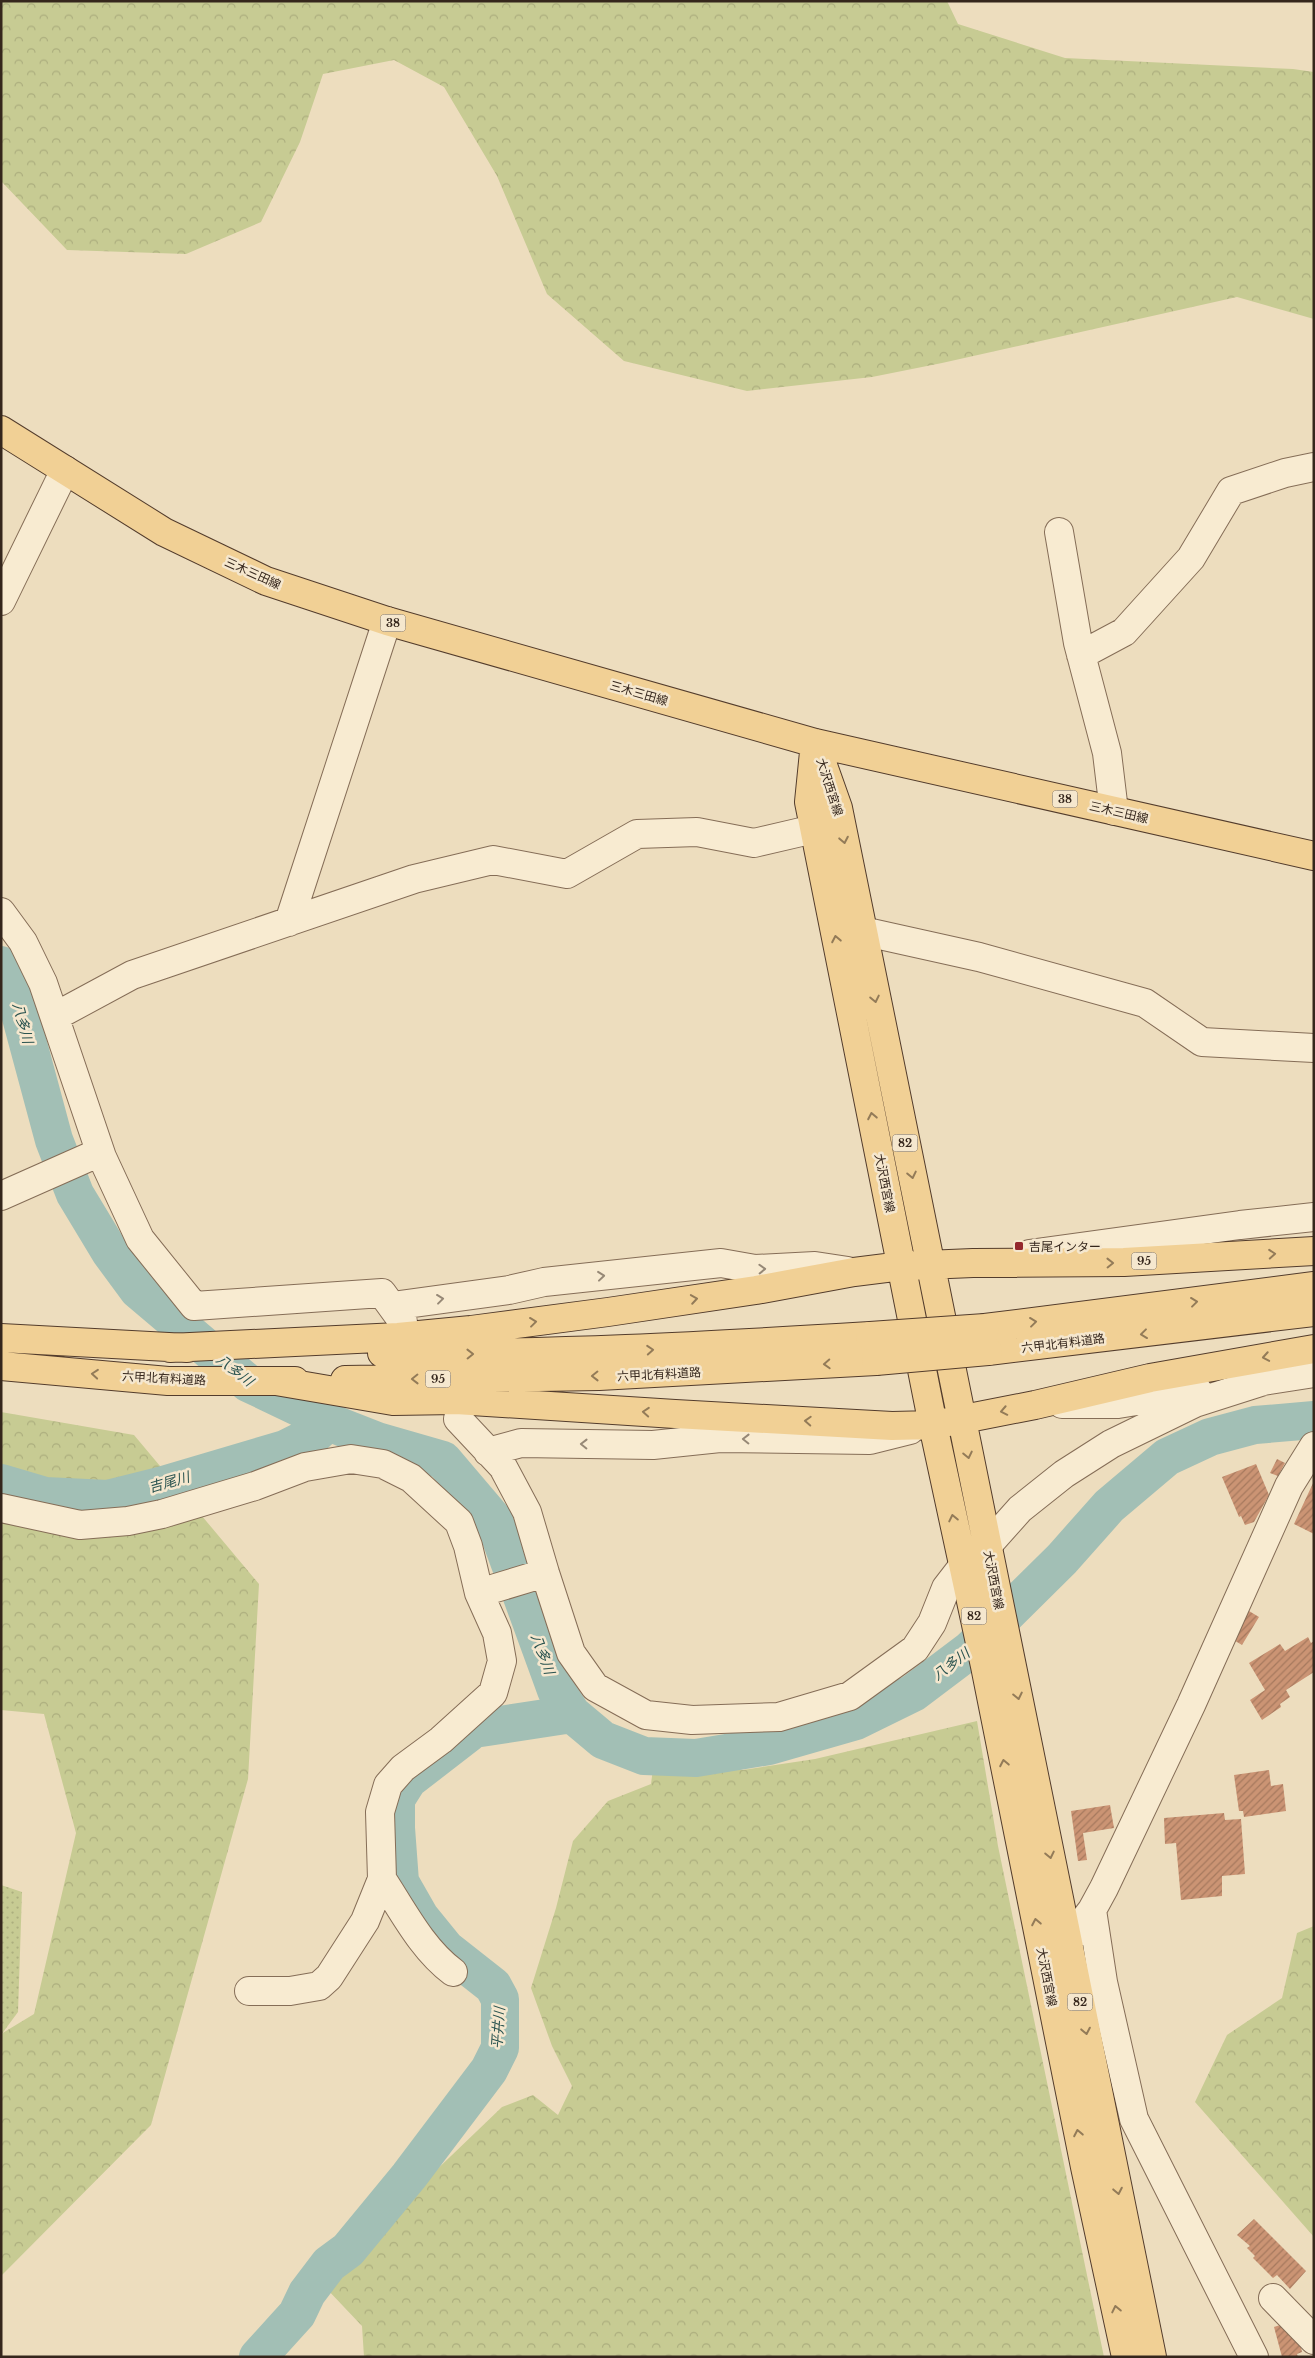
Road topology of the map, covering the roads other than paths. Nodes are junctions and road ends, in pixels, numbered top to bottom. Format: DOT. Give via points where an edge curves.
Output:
graph roads {
  1 [pos="1,430"];
  2 [pos="1314,467"];
  3 [pos="65,470"];
  4 [pos="1059,532"];
  5 [pos="1,601"];
  6 [pos="387,621"];
  7 [pos="1080,655"];
  8 [pos="815,743"];
  9 [pos="1114,811"];
  10 [pos="814,829"];
  11 [pos="1314,856"];
  12 [pos="1,912"];
  13 [pos="290,922"];
  14 [pos="862,931"];
  15 [pos="56,1016"];
  16 [pos="1314,1048"];
  17 [pos="95,1157"];
  18 [pos="10,1193"];
  19 [pos="1314,1217"];
  20 [pos="1314,1251"];
  21 [pos="973,1263"];
  22 [pos="930,1265"];
  23 [pos="902,1266"];
  24 [pos="854,1272"];
  25 [pos="1314,1286"];
  26 [pos="1314,1312"];
  27 [pos="1,1338"];
  28 [pos="986,1339"];
  29 [pos="170,1348"];
  30 [pos="873,1349"];
  31 [pos="1314,1349"];
  32 [pos="1,1366"];
  33 [pos="1314,1373"];
  34 [pos="1267,1380"];
  35 [pos="276,1381"];
  36 [pos="1036,1405"];
  37 [pos="458,1419"];
  38 [pos="961,1420"];
  39 [pos="933,1425"];
  40 [pos="1313,1447"];
  41 [pos="488,1452"];
  42 [pos="1,1508"];
  43 [pos="989,1553"];
  44 [pos="963,1566"];
  45 [pos="541,1574"];
  46 [pos="482,1593"];
  47 [pos="382,1879"];
  48 [pos="1092,1910"];
  49 [pos="1068,1941"];
  50 [pos="453,1972"];
  51 [pos="249,1991"];
  52 [pos="1273,2298"];
  53 [pos="1314,2340"];
  54 [pos="1126,2357"];
  55 [pos="1152,2357"];
  56 [pos="1254,2357"];
  1 -- 3 [label="main road, 三木三田線 / 38"];
  2 -- 7 [label="street" via="1285,472 1231,490 1191,558 1124,632"];
  3 -- 5 [label="street"];
  3 -- 6 [label="main road, 三木三田線 / 38" via="164,532 266,581"];
  4 -- 7 [label="street"];
  6 -- 8 [label="main road, 三木三田線 / 38"];
  6 -- 13 [label="street"];
  7 -- 9 [label="street" via="1107,753"];
  8 -- 9 [label="main road, 三木三田線 / 38"];
  8 -- 10 [label="main road, 大沢西宮線 / 82" via="809,802"];
  8 -- 14 [label="main road, 大沢西宮線 / 82, one-way" via="838,808"];
  9 -- 11 [label="main road, 三木三田線 / 38"];
  10 -- 13 [label="street" via="754,843 698,832 637,834 567,874 493,860 414,880"];
  23 -- 10 [label="main road, 大沢西宮線 / 82, one-way"];
  12 -- 15 [label="street" via="23,942"];
  13 -- 15 [label="street" via="132,975"];
  14 -- 16 [label="street" via="979,957 1145,1003 1202,1042"];
  14 -- 22 [label="main road, 大沢西宮線 / 82, one-way"];
  15 -- 17 [label="street"];
  17 -- 18 [label="street"];
  17 -- 24 [label="street, one-way" via="140,1239 194,1306 382,1293 397,1314 544,1282 721,1263 755,1270 815,1266"];
  19 -- 21 [label="street" via="1151,1236"];
  21 -- 20 [label="main road, 95, one-way" via="1124,1262"];
  21 -- 22 [label="main road, 95"];
  22 -- 23 [label="main road, 95"];
  22 -- 38 [label="main road, 大沢西宮線 / 82"];
  23 -- 24 [label="main road"];
  23 -- 39 [label="main road, 大沢西宮線 / 82"];
  29 -- 24 [label="main road, one-way" via="471,1330 756,1290"];
  28 -- 25 [label="main road, 六甲北有料道路 / 95, one-way"];
  26 -- 28 [label="main road, 六甲北有料道路 / 95, one-way"];
  27 -- 29 [label="main road, 六甲北有料道路 / 95"];
  28 -- 30 [label="main road, 六甲北有料道路 / 95, bridge"];
  29 -- 30 [label="main road, 六甲北有料道路 / 95, one-way" via="468,1354"];
  30 -- 35 [label="main road, 六甲北有料道路 / 95, one-way" via="599,1376"];
  31 -- 36 [label="main road, one-way" via="1150,1378"];
  35 -- 32 [label="main road, 六甲北有料道路 / 95, one-way" via="168,1380"];
  33 -- 34 [label="street"];
  34 -- 36 [label="street" via="1118,1404"];
  34 -- 43 [label="street" via="1195,1403 1111,1444 1064,1474 1027,1504"];
  39 -- 35 [label="main road, one-way" via="892,1426 456,1400 394,1401"];
  36 -- 38 [label="main road, one-way"];
  37 -- 41 [label="street"];
  38 -- 39 [label="main road"];
  38 -- 43 [label="main road, 大沢西宮線 / 82, one-way"];
  39 -- 41 [label="street, one-way" via="870,1440 720,1438 653,1445 521,1442"];
  44 -- 39 [label="main road, 大沢西宮線 / 82, one-way"];
  40 -- 48 [label="street" via="1289,1486 1191,1705"];
  41 -- 45 [label="street" via="503,1467 528,1512"];
  42 -- 46 [label="street" via="80,1525 128,1521 255,1486 304,1466 351,1459 383,1464 411,1478 459,1522"];
  43 -- 49 [label="main road, 大沢西宮線 / 82, one-way"];
  44 -- 45 [label="street" via="946,1588 932,1623 915,1649 850,1696 779,1717 692,1720 646,1715 595,1687 571,1653"];
  54 -- 44 [label="main road, 大沢西宮線 / 82, one-way"];
  45 -- 46 [label="street"];
  46 -- 47 [label="street" via="497,1632 502,1661 493,1693 441,1740 403,1768 388,1785 380,1812"];
  47 -- 50 [label="street" via="413,1927 440,1962"];
  47 -- 51 [label="street" via="365,1921 329,1977 319,1986 290,1991"];
  48 -- 49 [label="street"];
  48 -- 56 [label="street" via="1103,1982 1134,2119"];
  49 -- 55 [label="main road, 大沢西宮線 / 82, one-way"];
  52 -- 53 [label="street"];
}
